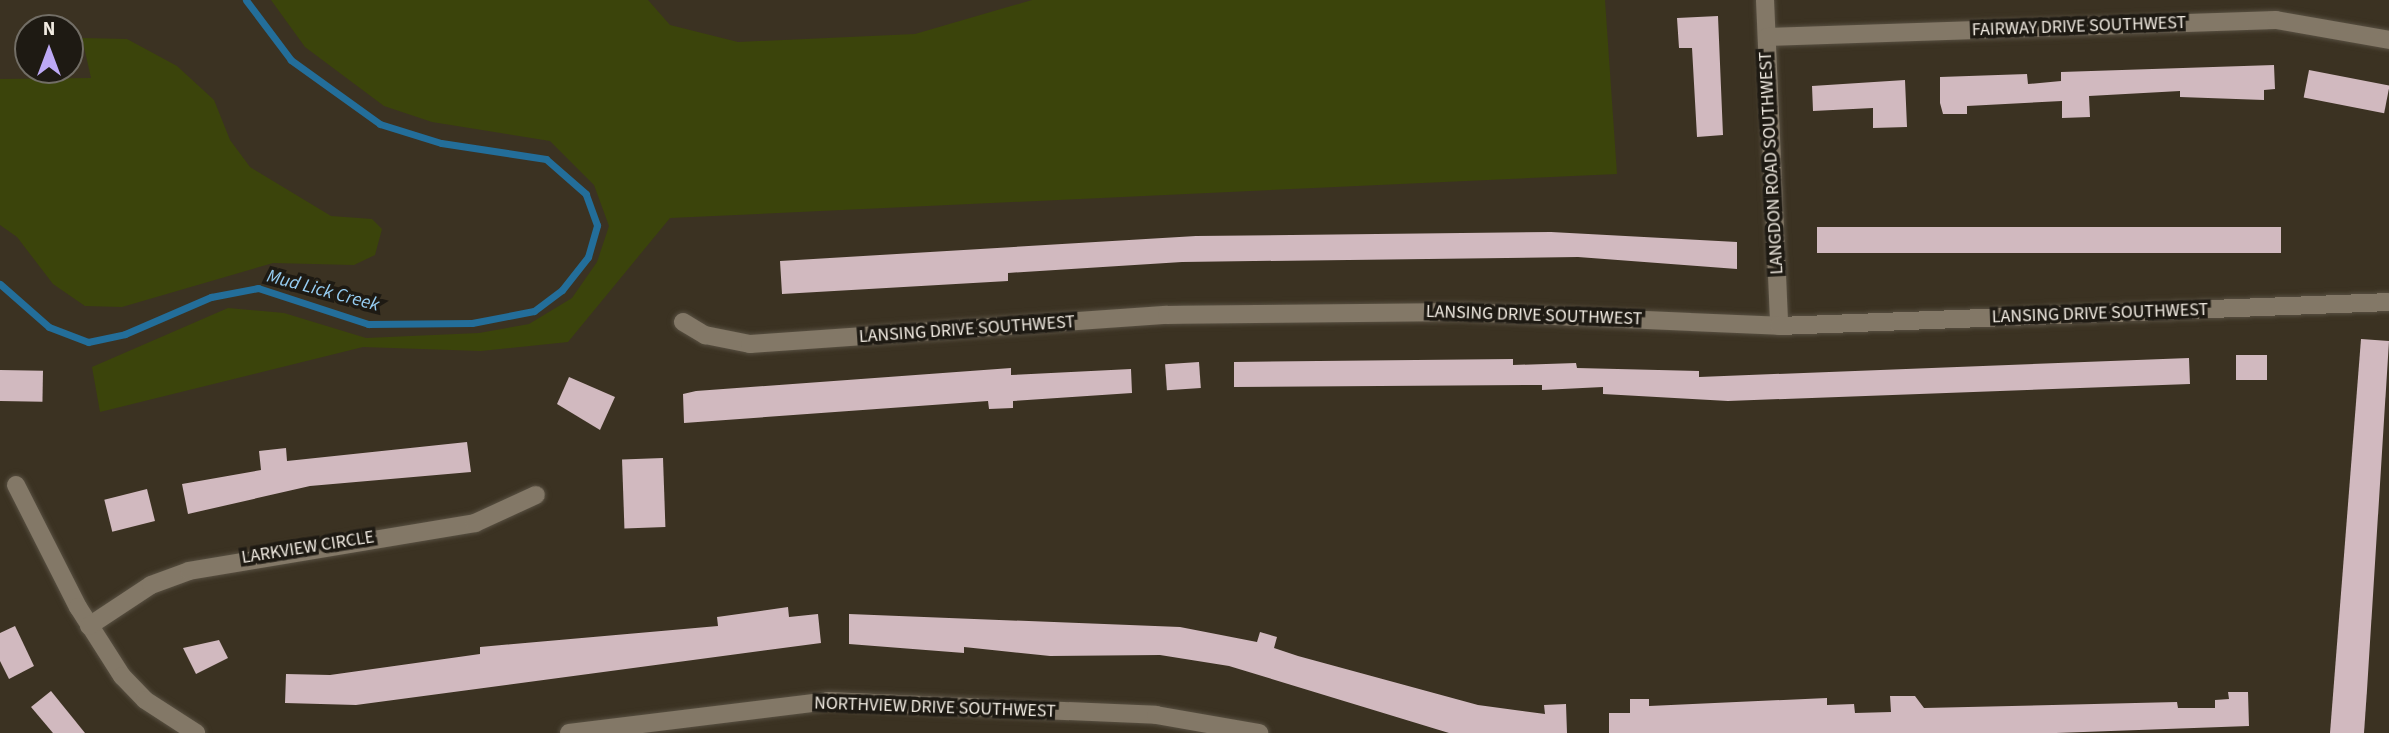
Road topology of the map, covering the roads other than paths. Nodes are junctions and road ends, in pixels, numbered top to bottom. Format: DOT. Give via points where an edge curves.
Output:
graph roads {
  1 [pos="1765,0"];
  2 [pos="1767,37"];
  3 [pos="2389,40"];
  4 [pos="2389,302"];
  5 [pos="683,322"];
  6 [pos="1779,326"];
  7 [pos="16,485"];
  8 [pos="536,495"];
  9 [pos="89,626"];
  10 [pos="196,733"];
  11 [pos="569,733"];
  12 [pos="1259,733"];
  1 -- 2 [label="street, LANGDON ROAD SOUTHWEST"];
  2 -- 3 [label="street, FAIRWAY DRIVE SOUTHWEST" via="2276,20"];
  2 -- 6 [label="street, LANGDON ROAD SOUTHWEST"];
  4 -- 6 [label="street, LANSING DRIVE SOUTHWEST"];
  5 -- 6 [label="street, LANSING DRIVE SOUTHWEST" via="705,335 750,344 1266,313 1462,312"];
  7 -- 9 [label="street"];
  8 -- 9 [label="street, LARKVIEW CIRCLE" via="475,523 189,570 151,585"];
  9 -- 10 [label="street" via="145,700"];
  11 -- 12 [label="street, NORTHVIEW DRIVE SOUTHWEST" via="828,701 1156,715"];
}
